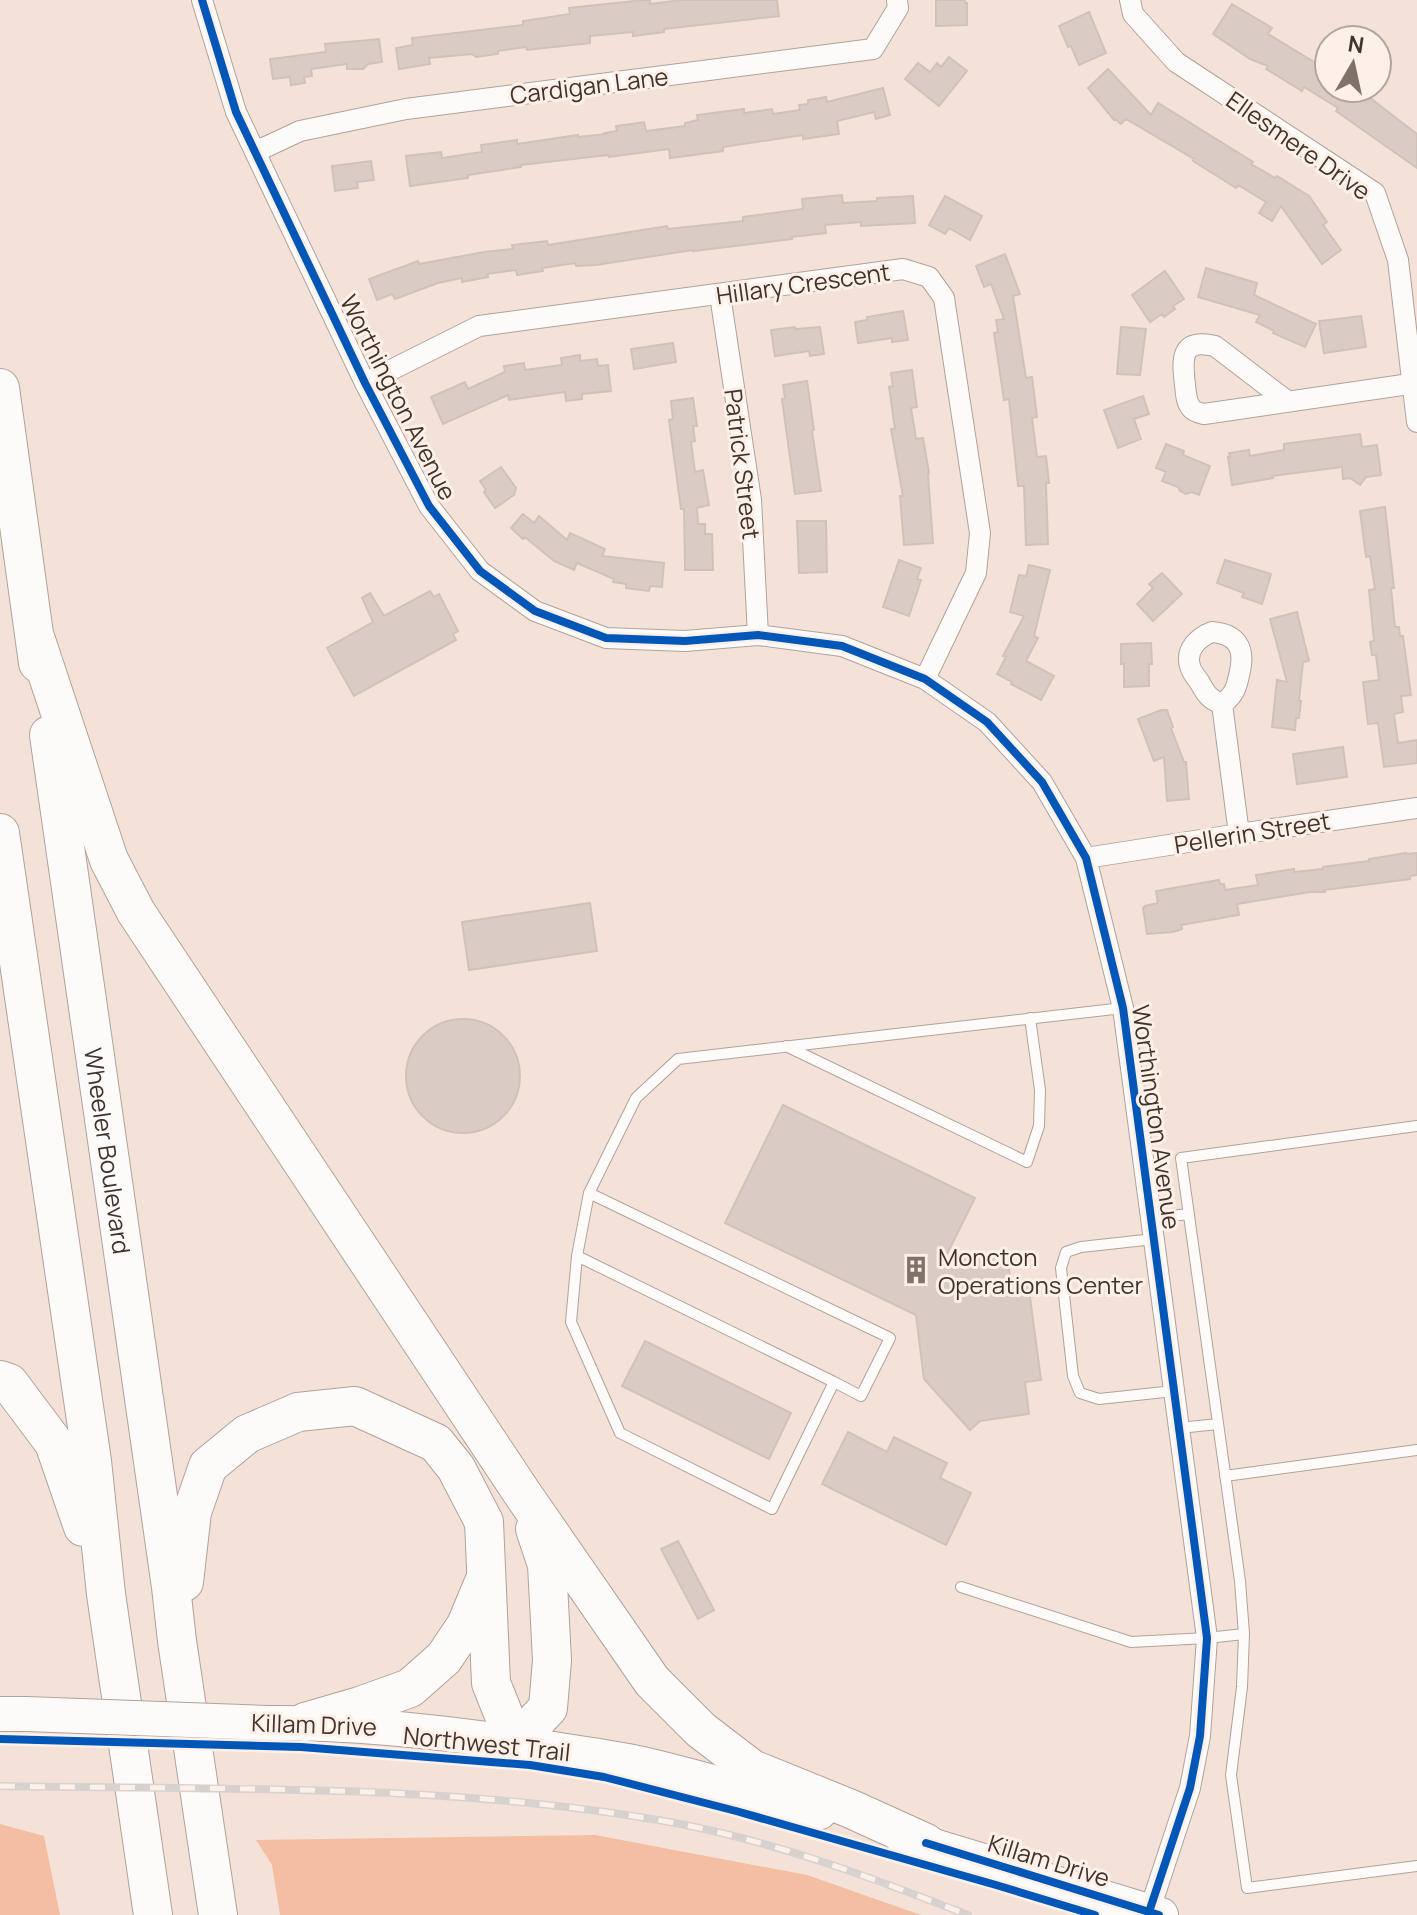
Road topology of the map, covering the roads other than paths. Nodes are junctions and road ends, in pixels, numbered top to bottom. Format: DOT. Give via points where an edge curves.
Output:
graph roads {
  1 [pos="202,0"];
  2 [pos="897,0"];
  3 [pos="1130,0"];
  4 [pos="255,152"];
  5 [pos="720,295"];
  6 [pos="365,383"];
  7 [pos="1414,384"];
  8 [pos="0,388"];
  9 [pos="1287,401"];
  10 [pos="1417,422"];
  11 [pos="758,635"];
  12 [pos="35,637"];
  13 [pos="925,679"];
  14 [pos="1222,704"];
  15 [pos="1417,808"];
  16 [pos="0,833"];
  17 [pos="1239,834"];
  18 [pos="1086,858"];
  19 [pos="1123,1008"];
  20 [pos="1030,1018"];
  21 [pos="786,1046"];
  22 [pos="1417,1126"];
  23 [pos="589,1193"];
  24 [pos="1189,1214"];
  25 [pos="1151,1218"];
  26 [pos="1154,1239"];
  27 [pos="577,1256"];
  28 [pos="0,1380"];
  29 [pos="834,1382"];
  30 [pos="1174,1391"];
  31 [pos="1218,1424"];
  32 [pos="1179,1428"];
  33 [pos="1417,1450"];
  34 [pos="1225,1476"];
  35 [pos="522,1493"];
  36 [pos="487,1576"];
  37 [pos="961,1587"];
  38 [pos="106,1594"];
  39 [pos="1244,1634"];
  40 [pos="1207,1638"];
  41 [pos="177,1641"];
  42 [pos="13,1714"];
  43 [pos="305,1722"];
  44 [pos="515,1743"];
  45 [pos="926,1843"];
  46 [pos="1417,1866"];
  47 [pos="1155,1913"];
  48 [pos="153,1915"];
  49 [pos="218,1915"];
  1 -- 4 [label="street, Worthington Avenue" via="236,112"];
  2 -- 4 [label="street, Cardigan Lane" via="898,8 873,49 406,109 300,131"];
  3 -- 7 [label="street, Ellesmere Drive" via="1133,14 1176,62 1375,193 1398,260"];
  4 -- 6 [label="street, Worthington Avenue"];
  5 -- 6 [label="street, Hillary Crescent" via="479,326"];
  5 -- 11 [label="street, Patrick Street" via="751,500"];
  5 -- 13 [label="street, Hillary Crescent" via="903,269 929,277 944,298 980,533 976,573"];
  6 -- 11 [label="street, Worthington Avenue" via="429,506 480,571 535,611 606,638 685,641"];
  7 -- 9 [label="street"];
  7 -- 10 [label="street, Ellesmere Drive"];
  8 -- 12 [label="highway, Wheeler Boulevard"];
  9 -- 9 [label="street" via="1215,346 1196,345 1183,359 1187,401 1197,412 1211,415"];
  11 -- 13 [label="street, Worthington Avenue" via="842,646"];
  12 -- 35 [label="highway" via="109,860 136,912"];
  12 -- 41 [label="highway, Wheeler Boulevard"];
  13 -- 18 [label="street, Worthington Avenue" via="987,722 1042,782"];
  14 -- 17 [label="street"];
  15 -- 17 [label="street, Pellerin Street"];
  16 -- 38 [label="highway" via="92,1461"];
  17 -- 18 [label="street, Pellerin Street"];
  18 -- 19 [label="street, Worthington Avenue"];
  19 -- 20 [label="lane"];
  19 -- 25 [label="street, Worthington Avenue"];
  20 -- 21 [label="lane"];
  20 -- 21 [label="lane" via="1040,1090 1039,1126 1027,1162"];
  21 -- 23 [label="lane" via="678,1059 636,1098"];
  22 -- 24 [label="lane" via="1181,1158"];
  23 -- 27 [label="lane"];
  23 -- 29 [label="lane" via="890,1338 861,1396"];
  24 -- 25 [label="lane"];
  24 -- 31 [label="lane"];
  25 -- 26 [label="street, Worthington Avenue"];
  26 -- 30 [label="street, Worthington Avenue"];
  26 -- 30 [label="lane" via="1066,1252 1061,1268 1073,1376 1080,1393 1099,1399"];
  27 -- 29 [label="lane"];
  27 -- 29 [label="lane" via="571,1322 620,1433 772,1509"];
  28 -- 38 [label="highway" via="9,1383 54,1443"];
  30 -- 32 [label="street, Worthington Avenue"];
  31 -- 32 [label="lane"];
  31 -- 34 [label="lane"];
  32 -- 40 [label="street, Worthington Avenue"];
  33 -- 34 [label="lane"];
  34 -- 39 [label="lane"];
  35 -- 44 [label="highway" via="547,1565 552,1660 548,1708"];
  35 -- 45 [label="highway" via="652,1681 701,1730 752,1769"];
  36 -- 41 [label="highway" via="484,1522 456,1468 436,1443 355,1406 298,1412 247,1434 208,1466 192,1512"];
  36 -- 43 [label="highway" via="466,1625 444,1658 410,1688"];
  36 -- 44 [label="highway" via="491,1683"];
  37 -- 40 [label="lane" via="1131,1642"];
  38 -- 48 [label="highway"];
  39 -- 40 [label="lane"];
  39 -- 46 [label="lane" via="1231,1775 1247,1888"];
  40 -- 47 [label="street, Worthington Avenue" via="1200,1736"];
  41 -- 49 [label="highway, Wheeler Boulevard"];
  42 -- 43 [label="main road, Killam Drive, bridge"];
  43 -- 44 [label="main road, Killam Drive"];
  44 -- 45 [label="main road, Killam Drive" via="639,1763"];
  45 -- 47 [label="main road, Killam Drive"];
}
